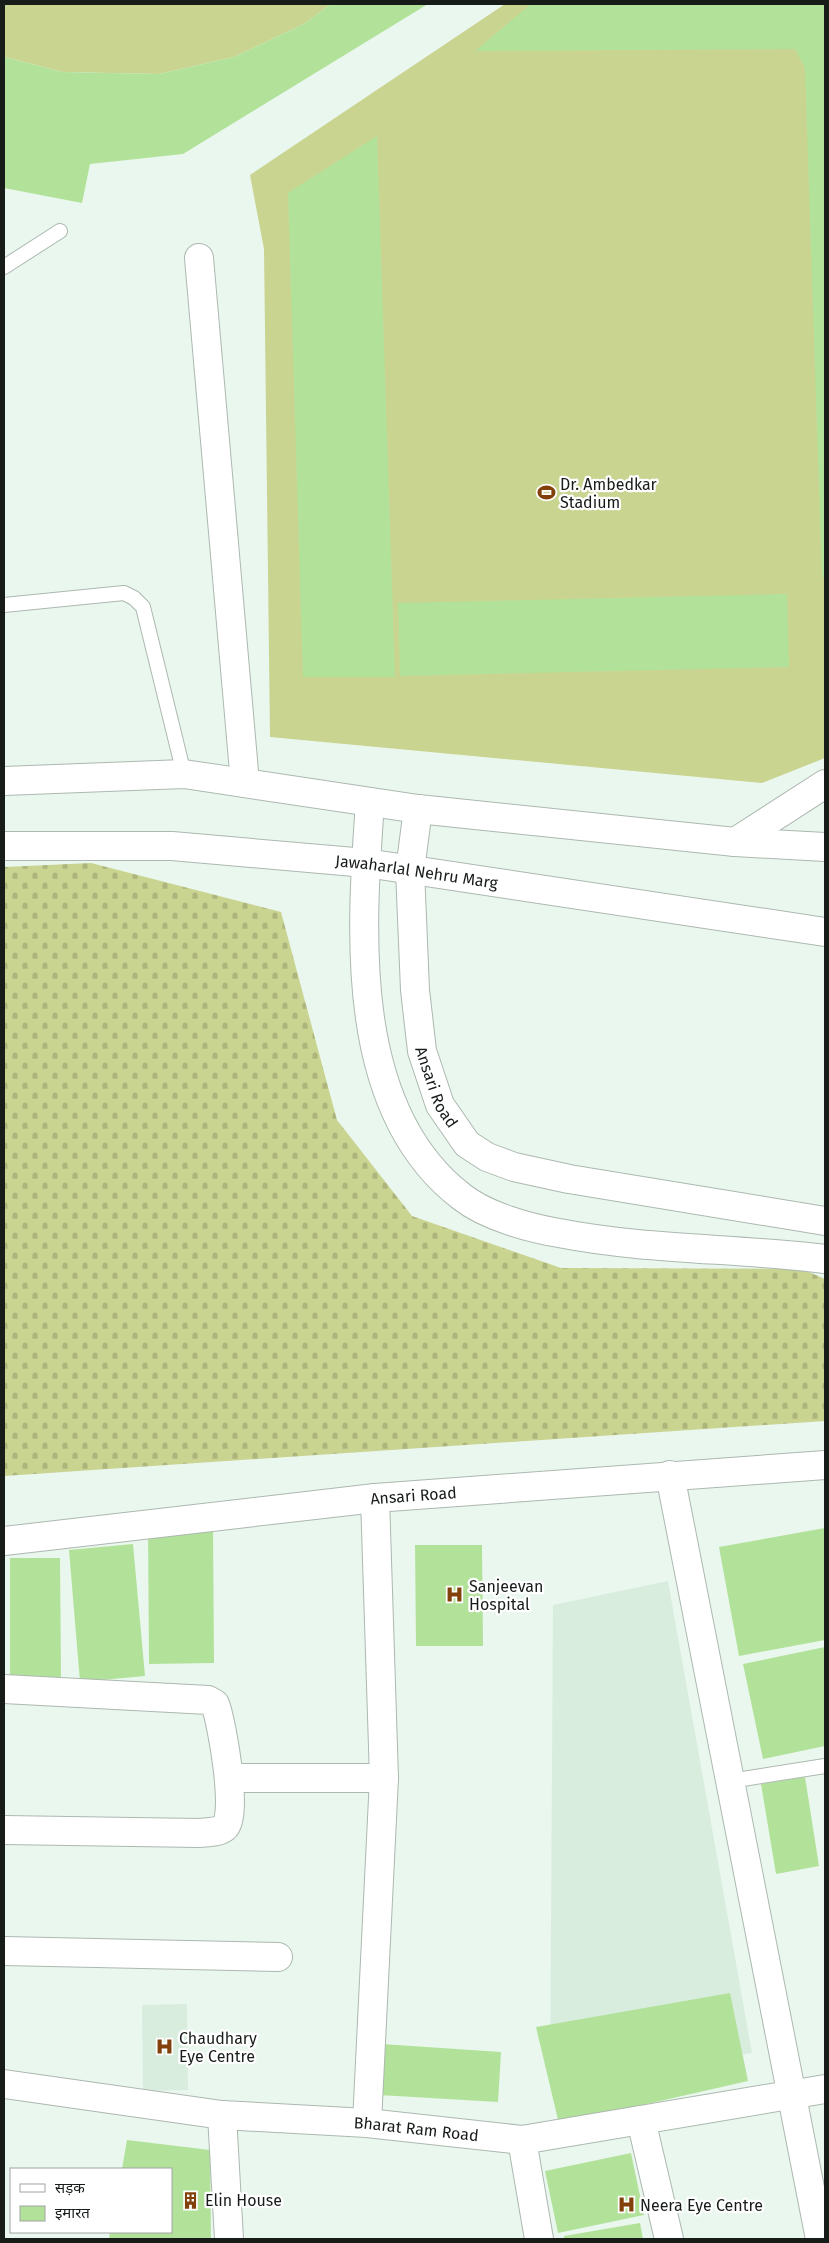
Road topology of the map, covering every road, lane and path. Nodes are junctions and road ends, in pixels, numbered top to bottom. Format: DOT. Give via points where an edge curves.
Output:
graph roads {
  1 [pos="60,231"];
  2 [pos="199,258"];
  3 [pos="4,267"];
  4 [pos="4,605"];
  5 [pos="184,774"];
  6 [pos="4,781"];
  7 [pos="245,783"];
  8 [pos="825,784"];
  9 [pos="370,802"];
  10 [pos="418,809"];
  11 [pos="735,842"];
  12 [pos="4,846"];
  13 [pos="825,847"];
  14 [pos="366,863"];
  15 [pos="410,870"];
  16 [pos="825,932"];
  17 [pos="825,1221"];
  18 [pos="825,1259"];
  19 [pos="825,1465"];
  20 [pos="670,1475"];
  21 [pos="375,1498"];
  22 [pos="4,1541"];
  23 [pos="4,1689"];
  24 [pos="825,1766"];
  25 [pos="229,1778"];
  26 [pos="384,1778"];
  27 [pos="730,1781"];
  28 [pos="4,1830"];
  29 [pos="4,1951"];
  30 [pos="278,1957"];
  31 [pos="4,2084"];
  32 [pos="825,2089"];
  33 [pos="792,2095"];
  34 [pos="222,2115"];
  35 [pos="641,2120"];
  36 [pos="368,2123"];
  37 [pos="522,2140"];
  38 [pos="229,2239"];
  39 [pos="540,2239"];
  40 [pos="669,2239"];
  41 [pos="820,2239"];
  1 -- 3 [label="lane"];
  2 -- 7 [label="street"];
  4 -- 5 [label="lane" via="124,592 134,598 143,607"];
  5 -- 6 [label="street"];
  5 -- 7 [label="street"];
  7 -- 9 [label="street"];
  8 -- 11 [label="street"];
  9 -- 10 [label="street"];
  9 -- 14 [label="street"];
  10 -- 11 [label="street"];
  10 -- 15 [label="street, Ansari Road"];
  11 -- 13 [label="street"];
  12 -- 14 [label="street, Jawaharlal Nehru Marg" via="172,846"];
  14 -- 15 [label="street, Jawaharlal Nehru Marg"];
  14 -- 18 [label="street" via="364,937 369,1014 377,1058 404,1128 429,1165 462,1198 499,1217 558,1233 628,1244"];
  15 -- 16 [label="street, Jawaharlal Nehru Marg"];
  15 -- 17 [label="street, Ansari Road" via="415,990 422,1051 440,1105 467,1144 487,1157 514,1167 569,1179"];
  19 -- 20 [label="street, Ansari Road"];
  20 -- 21 [label="street, Ansari Road"];
  20 -- 27 [label="street"];
  21 -- 22 [label="street, Ansari Road"];
  21 -- 26 [label="street"];
  23 -- 25 [label="street" via="208,1700 216,1704 220,1717"];
  24 -- 27 [label="lane"];
  25 -- 26 [label="street"];
  25 -- 28 [label="street" via="229,1819 217,1831"];
  26 -- 36 [label="street"];
  27 -- 33 [label="street"];
  29 -- 30 [label="street"];
  31 -- 34 [label="street, Bharat Ram Road"];
  32 -- 33 [label="street, Bharat Ram Road"];
  33 -- 35 [label="street, Bharat Ram Road"];
  33 -- 41 [label="street"];
  34 -- 36 [label="street, Bharat Ram Road"];
  34 -- 38 [label="street"];
  35 -- 37 [label="street, Bharat Ram Road"];
  35 -- 40 [label="street"];
  36 -- 37 [label="street, Bharat Ram Road"];
  37 -- 39 [label="street"];
}
